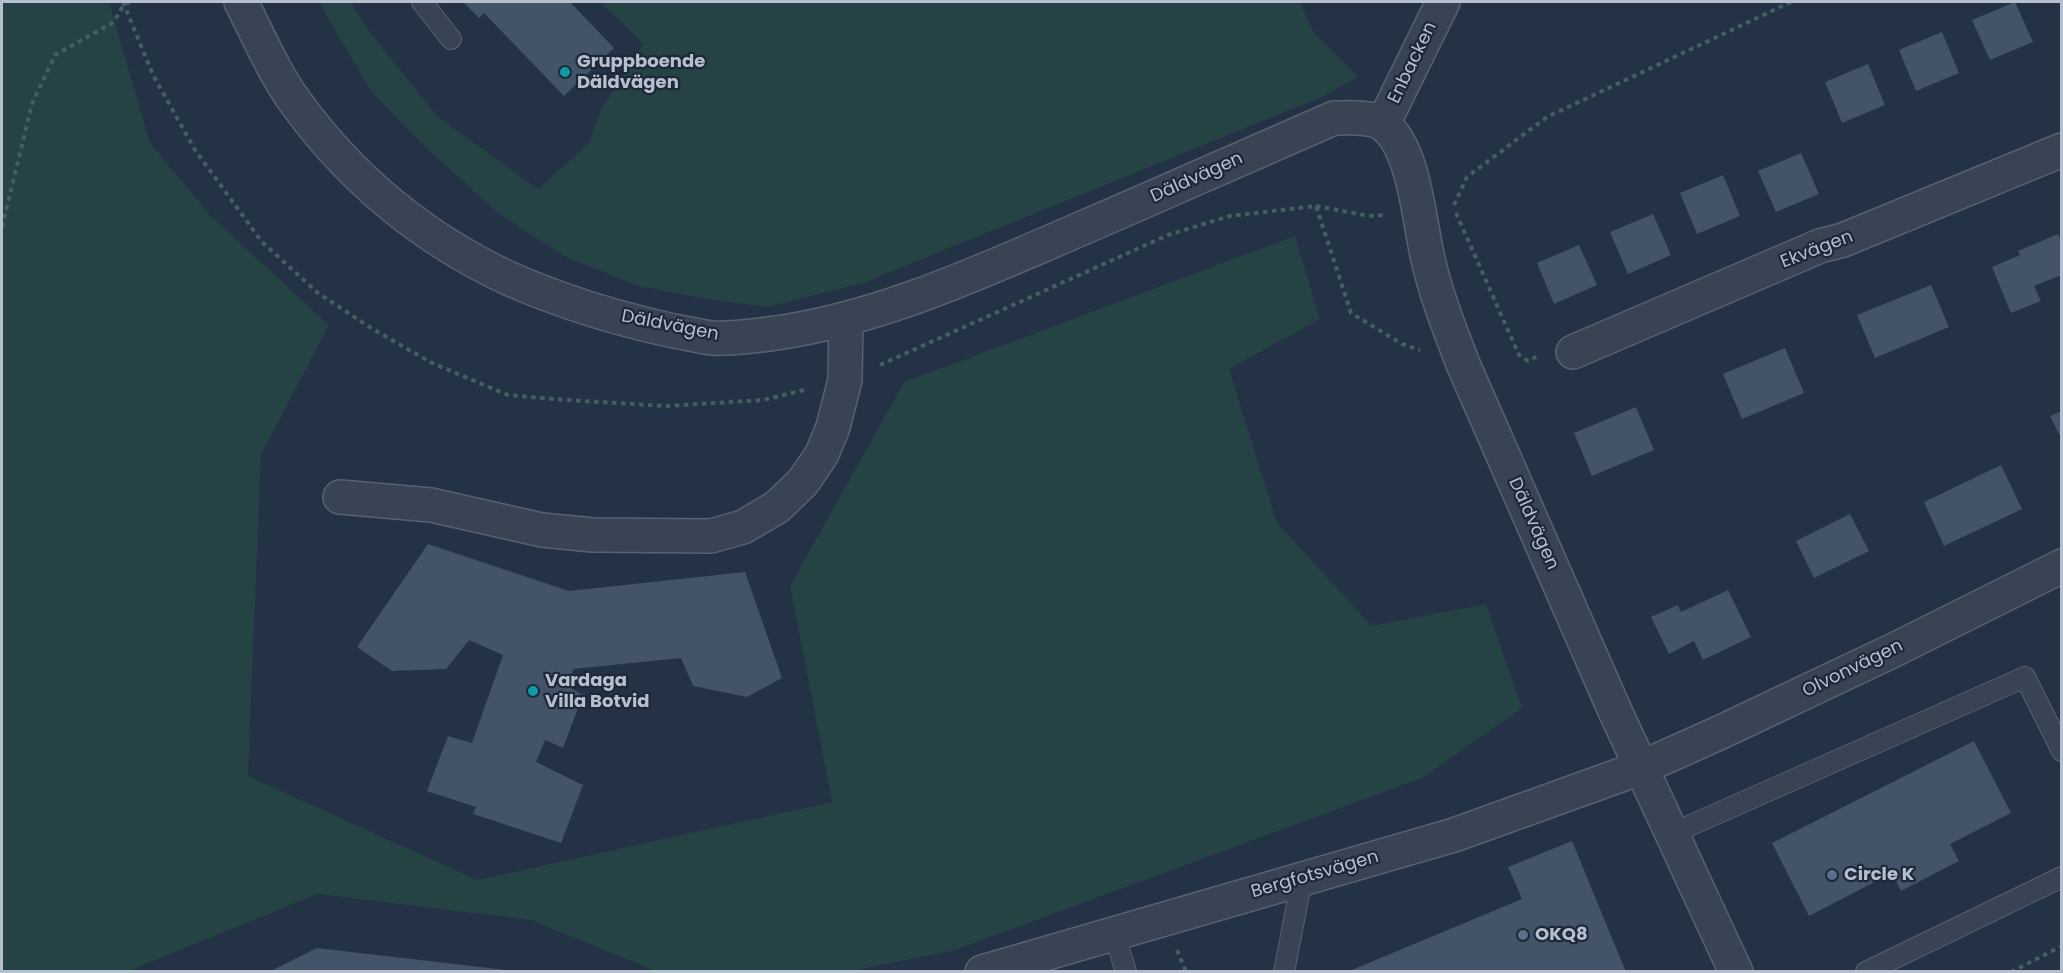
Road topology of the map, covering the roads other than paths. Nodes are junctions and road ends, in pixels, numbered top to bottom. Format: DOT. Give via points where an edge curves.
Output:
graph roads {
  1 [pos="242,2"];
  2 [pos="422,2"];
  3 [pos="1443,2"];
  4 [pos="451,39"];
  5 [pos="1383,124"];
  6 [pos="2061,150"];
  7 [pos="846,319"];
  8 [pos="1573,352"];
  9 [pos="340,497"];
  10 [pos="2061,566"];
  11 [pos="2061,751"];
  12 [pos="1643,767"];
  13 [pos="1671,834"];
  14 [pos="2061,877"];
  15 [pos="1302,879"];
  16 [pos="1114,933"];
  17 [pos="982,972"];
  18 [pos="1126,972"];
  19 [pos="1284,972"];
  20 [pos="1736,972"];
  21 [pos="1866,972"];
  1 -- 7 [label="street, Däldvägen" via="294,101 346,164 383,200 476,263 538,291 603,313 711,338 792,331"];
  2 -- 4 [label="lane"];
  3 -- 5 [label="street, Enbacken"];
  5 -- 7 [label="street, Däldvägen" via="1360,118 1334,118 982,271"];
  5 -- 12 [label="street, Däldvägen" via="1400,142 1441,306 1463,364"];
  6 -- 8 [label="street, Ekvägen" via="1820,246"];
  7 -- 9 [label="street" via="845,380 822,454 777,507 743,527 711,537 604,536 542,530 431,505"];
  10 -- 12 [label="street, Olvonvägen" via="1883,655"];
  11 -- 13 [label="lane" via="2025,677"];
  12 -- 13 [label="street, Däldvägen"];
  12 -- 15 [label="street, Bergfotsvägen" via="1454,835"];
  13 -- 20 [label="street, Däldvägen"];
  14 -- 21 [label="lane"];
  15 -- 16 [label="street, Bergfotsvägen"];
  15 -- 19 [label="lane"];
  16 -- 17 [label="street, Bergfotsvägen"];
  16 -- 18 [label="lane"];
}
